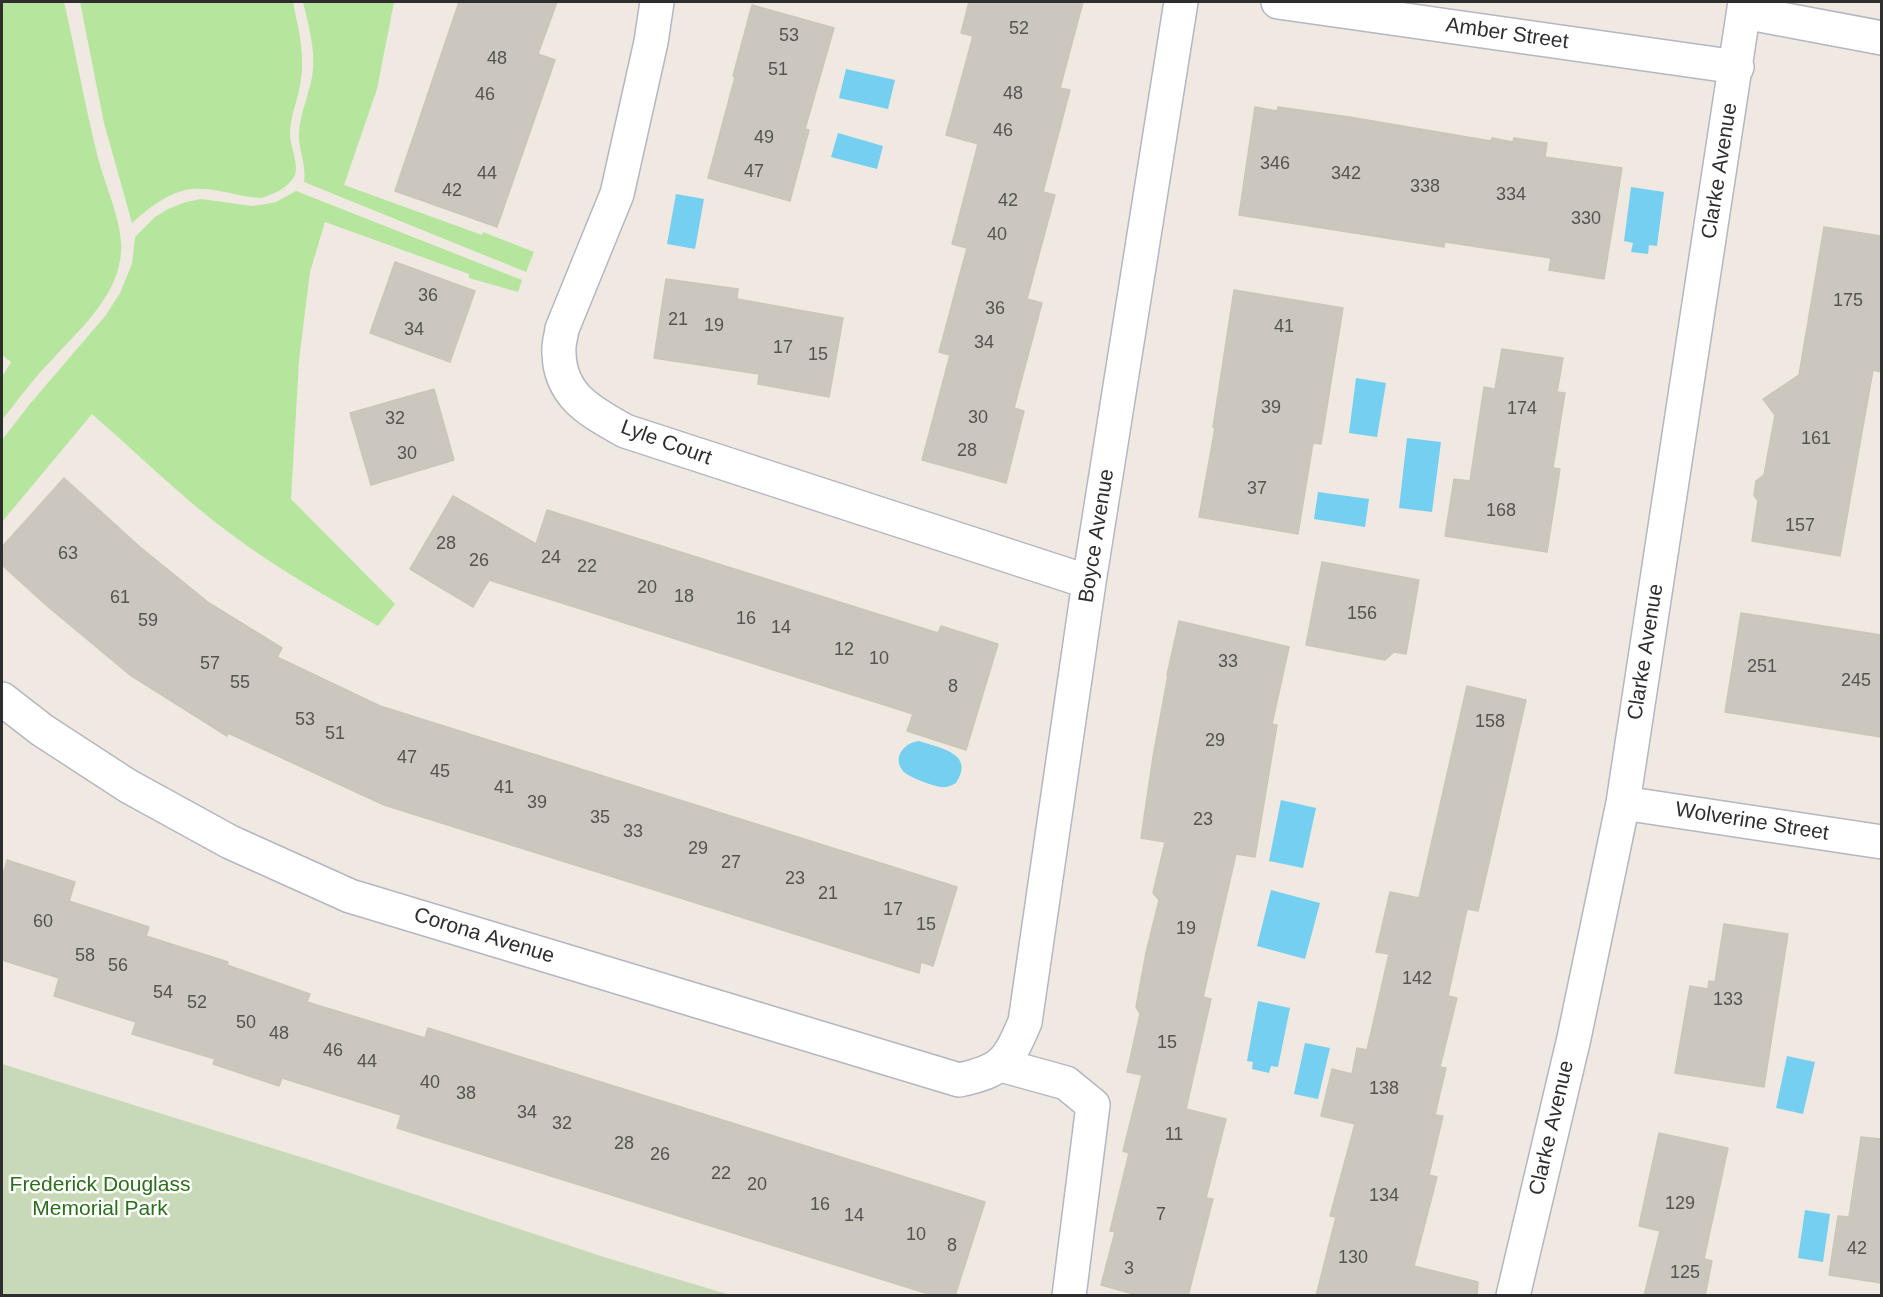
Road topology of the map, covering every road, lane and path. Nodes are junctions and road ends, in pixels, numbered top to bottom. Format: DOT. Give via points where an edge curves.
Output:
graph roads {
  1 [pos="657,2"];
  2 [pos="1181,2"];
  3 [pos="1278,2"];
  4 [pos="1745,7"];
  5 [pos="1881,38"];
  6 [pos="1737,67"];
  7 [pos="1089,582"];
  8 [pos="2,699"];
  9 [pos="1623,802"];
  10 [pos="1881,842"];
  11 [pos="1001,1065"];
  12 [pos="1069,1296"];
  13 [pos="1513,1296"];
  1 -- 7 [label="street, Lyle Court" via="617,194 562,329 559,353 564,381 582,405 625,431"];
  2 -- 7 [label="street, Boyce Avenue"];
  3 -- 6 [label="street, Amber Street"];
  4 -- 5 [label="street"];
  4 -- 6 [label="street, Clarke Avenue"];
  6 -- 9 [label="street, Clarke Avenue"];
  7 -- 11 [label="street, Boyce Avenue" via="1025,1022 1015,1047"];
  8 -- 11 [label="street, Corona Avenue" via="129,786 230,842 350,896 959,1080 982,1075"];
  9 -- 10 [label="street, Wolverine Street"];
  9 -- 13 [label="street, Clarke Avenue" via="1574,1038"];
  11 -- 12 [label="street" via="1066,1083 1093,1105"];
}
